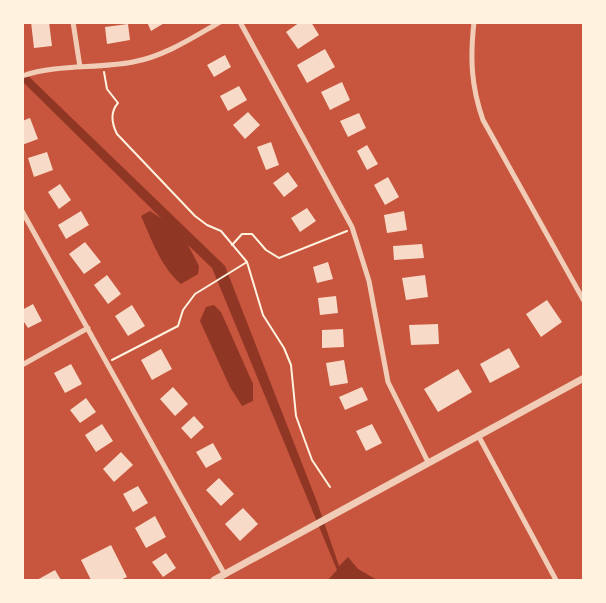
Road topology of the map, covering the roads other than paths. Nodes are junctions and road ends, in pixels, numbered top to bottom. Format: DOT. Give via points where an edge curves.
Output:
graph roads {
  1 [pos="73,22"];
  2 [pos="220,22"];
  3 [pos="240,22"];
  4 [pos="474,22"];
  5 [pos="80,67"];
  6 [pos="22,76"];
  7 [pos="22,211"];
  8 [pos="584,301"];
  9 [pos="88,328"];
  10 [pos="22,365"];
  11 [pos="584,378"];
  12 [pos="478,435"];
  13 [pos="428,462"];
  14 [pos="225,574"];
  15 [pos="214,580"];
  16 [pos="556,580"];
  1 -- 5 [label="street"];
  2 -- 5 [label="street" via="155,56"];
  3 -- 13 [label="street" via="352,228 369,282 388,382"];
  4 -- 8 [label="street" via="471,68 476,102 483,120"];
  5 -- 6 [label="street"];
  7 -- 9 [label="street"];
  9 -- 10 [label="street"];
  9 -- 14 [label="street"];
  11 -- 12 [label="street"];
  12 -- 13 [label="street"];
  12 -- 16 [label="street"];
  13 -- 14 [label="street"];
  14 -- 15 [label="street"];
}
